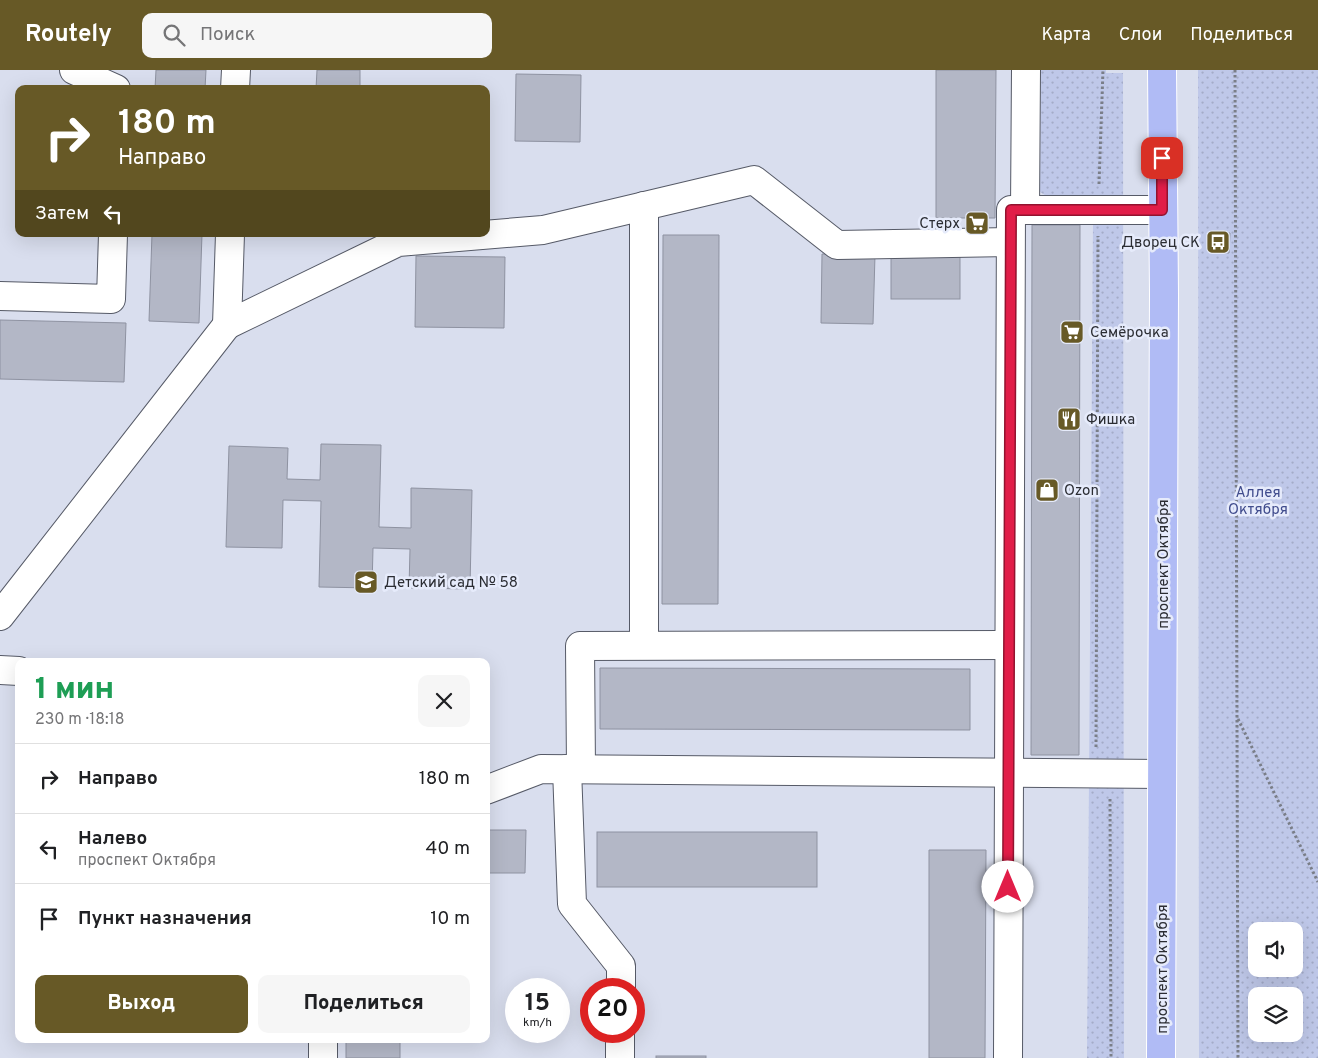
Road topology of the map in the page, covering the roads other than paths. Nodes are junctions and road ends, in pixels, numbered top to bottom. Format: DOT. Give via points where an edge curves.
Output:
graph roads {
  1 [pos="74,70"];
  2 [pos="236,70"];
  3 [pos="1026,70"];
  4 [pos="1162,70"];
  5 [pos="107,85"];
  6 [pos="235,85"];
  7 [pos="644,206"];
  8 [pos="1025,210"];
  9 [pos="1162,210"];
  10 [pos="490,234"];
  11 [pos="112,237"];
  12 [pos="230,237"];
  13 [pos="458,237"];
  14 [pos="1010,242"];
  15 [pos="0,296"];
  16 [pos="227,326"];
  17 [pos="0,616"];
  18 [pos="644,645"];
  19 [pos="1009,645"];
  20 [pos="0,670"];
  21 [pos="15,671"];
  22 [pos="574,769"];
  23 [pos="1009,772"];
  24 [pos="1162,774"];
  25 [pos="490,788"];
  26 [pos="621,978"];
  27 [pos="323,1043"];
  28 [pos="620,1043"];
  29 [pos="323,1058"];
  30 [pos="620,1058"];
  31 [pos="1008,1058"];
  32 [pos="1162,1058"];
  1 -- 5 [label="lane"];
  2 -- 6 [label="lane"];
  3 -- 8 [label="lane"];
  4 -- 9 [label="main road, проспект Октября"];
  7 -- 10 [label="lane" via="542,230"];
  7 -- 14 [label="lane" via="754,180 837,245"];
  7 -- 18 [label="lane"];
  8 -- 9 [label="lane"];
  8 -- 14 [label="lane" via="1011,210"];
  9 -- 24 [label="main road, проспект Октября"];
  11 -- 15 [label="lane" via="111,299"];
  12 -- 16 [label="lane"];
  13 -- 16 [label="lane" via="398,242"];
  14 -- 19 [label="lane"];
  16 -- 17 [label="lane"];
  18 -- 19 [label="lane"];
  18 -- 22 [label="lane" via="580,646"];
  19 -- 23 [label="lane"];
  20 -- 21 [label="lane"];
  22 -- 23 [label="lane"];
  22 -- 25 [label="lane" via="541,769"];
  22 -- 26 [label="lane" via="572,904 621,966"];
  23 -- 24 [label="lane"];
  23 -- 31 [label="lane"];
  24 -- 32 [label="main road, проспект Октября"];
  27 -- 29 [label="lane"];
  28 -- 30 [label="lane"];
}
